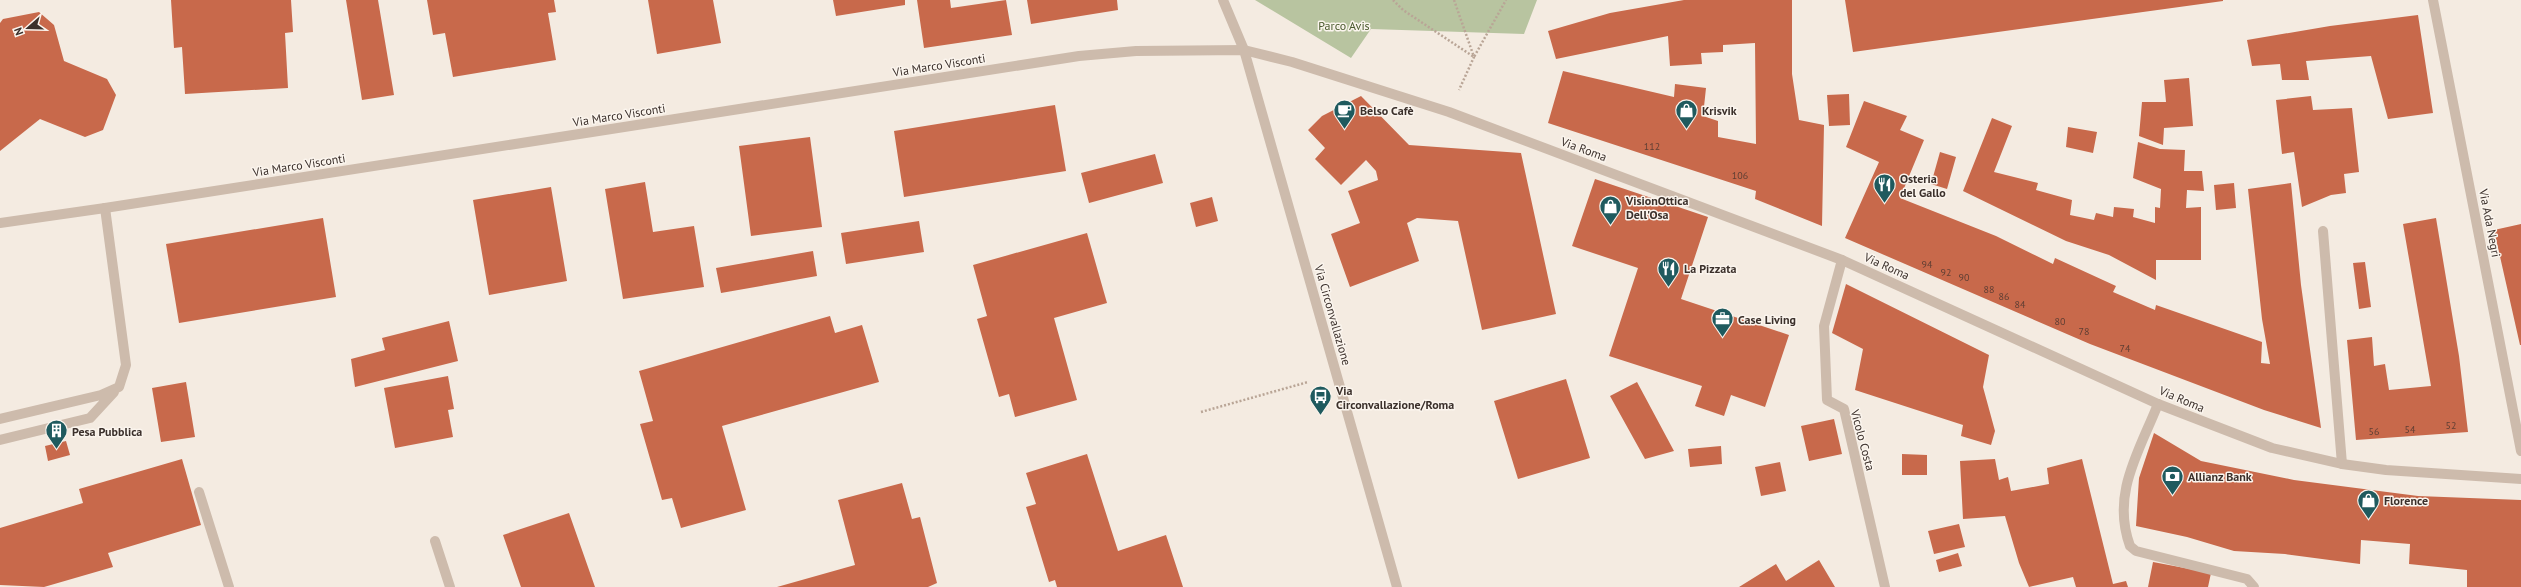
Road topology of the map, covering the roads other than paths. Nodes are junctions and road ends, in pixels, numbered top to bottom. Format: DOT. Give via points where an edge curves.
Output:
graph roads {
  1 [pos="1223,0"];
  2 [pos="2433,0"];
  3 [pos="1244,50"];
  4 [pos="106,208"];
  5 [pos="0,223"];
  6 [pos="2323,231"];
  7 [pos="1842,260"];
  8 [pos="119,386"];
  9 [pos="2158,404"];
  10 [pos="0,419"];
  11 [pos="0,440"];
  12 [pos="2521,451"];
  13 [pos="2342,464"];
  14 [pos="2521,479"];
  15 [pos="199,492"];
  16 [pos="434,540"];
  17 [pos="229,587"];
  18 [pos="450,587"];
  19 [pos="1397,587"];
  20 [pos="1885,587"];
  21 [pos="2254,587"];
  1 -- 3 [label="street, Via Circonvallazione"];
  2 -- 12 [label="street, Via Ada Negri"];
  3 -- 4 [label="street, Via Marco Visconti" via="1136,51 1079,56"];
  3 -- 7 [label="street, Via Roma" via="1307,66 1449,112"];
  3 -- 19 [label="street, Via Circonvallazione"];
  4 -- 5 [label="street, Via Marco Visconti"];
  4 -- 8 [label="street" via="126,365"];
  6 -- 13 [label="street"];
  7 -- 9 [label="street, Via Roma"];
  7 -- 20 [label="street, Vicolo Costa" via="1824,326 1827,400 1844,409"];
  8 -- 10 [label="street" via="101,396"];
  8 -- 11 [label="street" via="90,418"];
  9 -- 13 [label="street, Via Roma" via="2272,448"];
  9 -- 21 [label="street" via="2124,488 2123,512 2130,546 2136,551 2247,579"];
  13 -- 14 [label="street, Via Roma" via="2386,470"];
  15 -- 17 [label="street"];
  16 -- 18 [label="street"];
}
